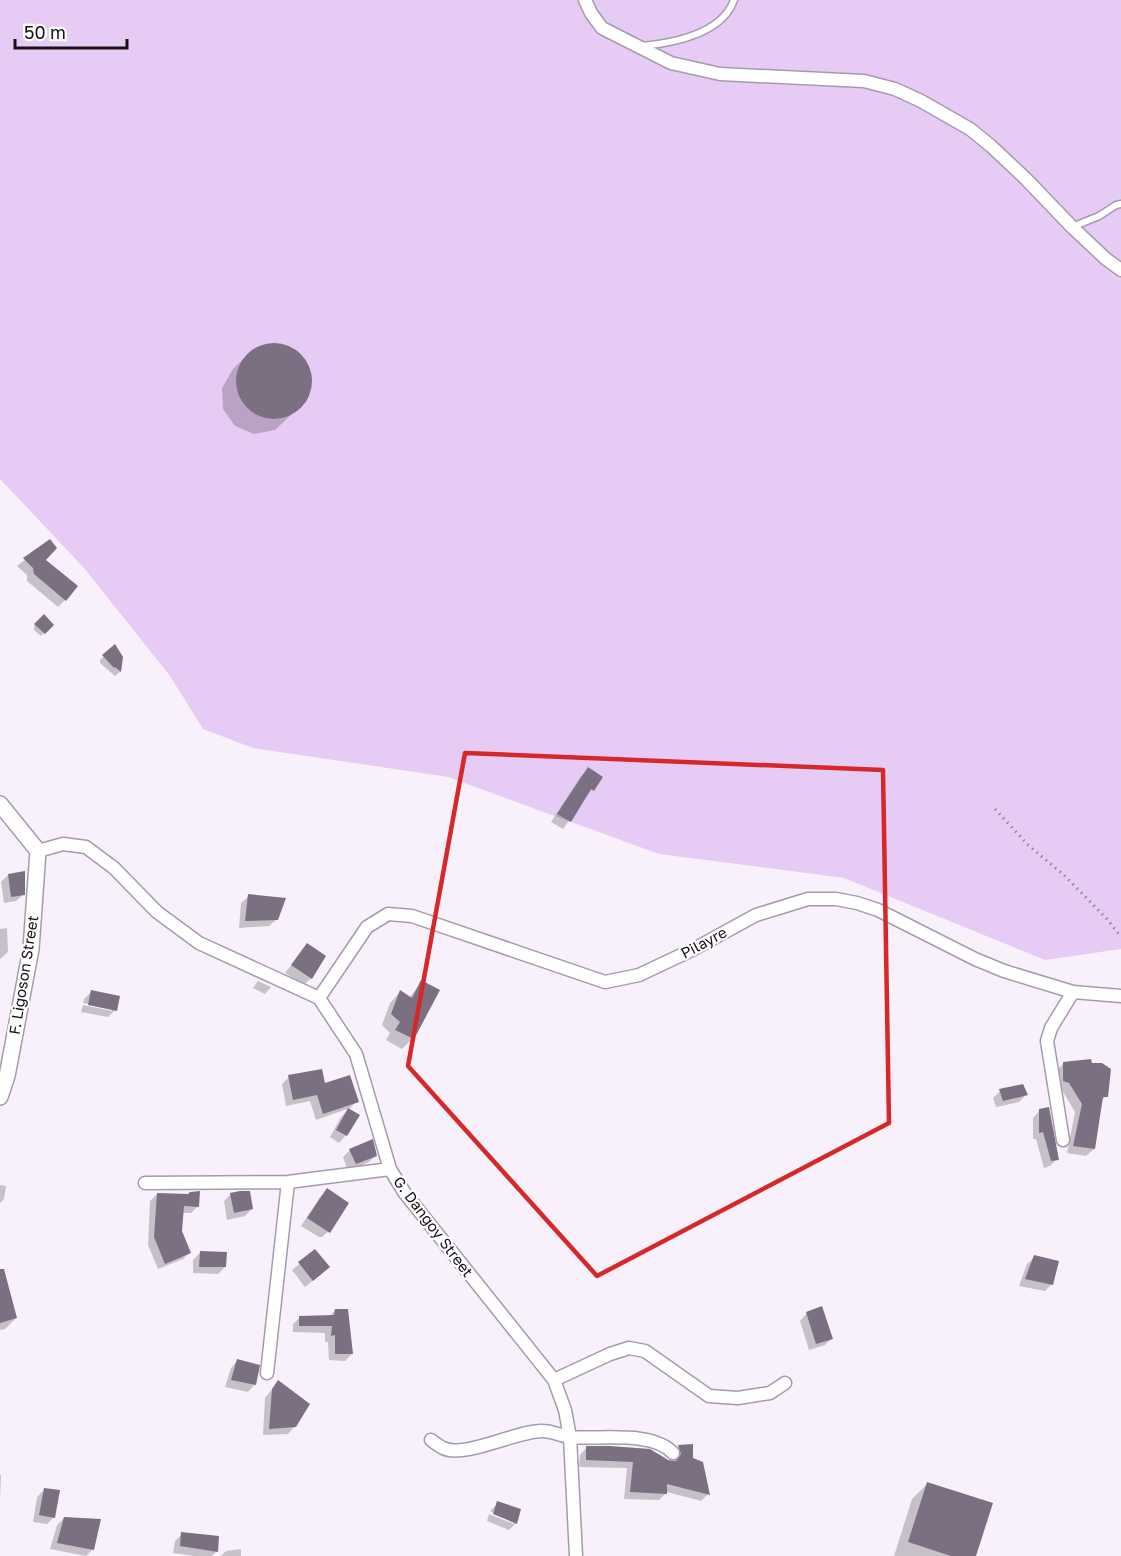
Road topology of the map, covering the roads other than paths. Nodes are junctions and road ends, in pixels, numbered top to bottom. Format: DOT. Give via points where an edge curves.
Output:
graph roads {
  1 [pos="585,0"];
  2 [pos="734,0"];
  3 [pos="635,47"];
  4 [pos="1121,204"];
  5 [pos="1072,227"];
  6 [pos="1121,270"];
  7 [pos="0,804"];
  8 [pos="38,851"];
  9 [pos="1073,992"];
  10 [pos="1121,996"];
  11 [pos="319,998"];
  12 [pos="0,1096"];
  13 [pos="1063,1140"];
  14 [pos="390,1169"];
  15 [pos="288,1182"];
  16 [pos="145,1183"];
  17 [pos="267,1373"];
  18 [pos="554,1380"];
  19 [pos="785,1383"];
  20 [pos="570,1437"];
  21 [pos="432,1440"];
  22 [pos="673,1453"];
  23 [pos="576,1556"];
  1 -- 3 [label="street" via="602,28"];
  2 -- 3 [label="lane" via="719,20 703,31 668,44"];
  3 -- 5 [label="street" via="671,63 720,74 864,81 895,89 970,129"];
  4 -- 5 [label="lane"];
  5 -- 6 [label="street"];
  7 -- 8 [label="street"];
  8 -- 11 [label="street" via="63,844 86,847 114,868 157,912 199,943"];
  8 -- 12 [label="street, F. Ligoson Street" via="31,949"];
  9 -- 10 [label="street, Pilayre"];
  9 -- 11 [label="street, Pilayre" via="975,959 878,910 836,899 808,899 756,915 639,975 605,982 412,916 388,914 367,927"];
  9 -- 13 [label="street" via="1047,1041"];
  11 -- 14 [label="street, G. Dangoy Street" via="356,1054"];
  14 -- 15 [label="street"];
  14 -- 18 [label="street, G. Dangoy Street" via="404,1192"];
  15 -- 16 [label="street"];
  15 -- 17 [label="street"];
  18 -- 19 [label="street" via="630,1348 645,1351 709,1396 759,1395"];
  18 -- 20 [label="street, G. Dangoy Street"];
  20 -- 21 [label="street" via="542,1430 454,1450 444,1449"];
  20 -- 22 [label="street" via="638,1439 667,1446"];
  20 -- 23 [label="street, G. Dangoy Street"];
}
